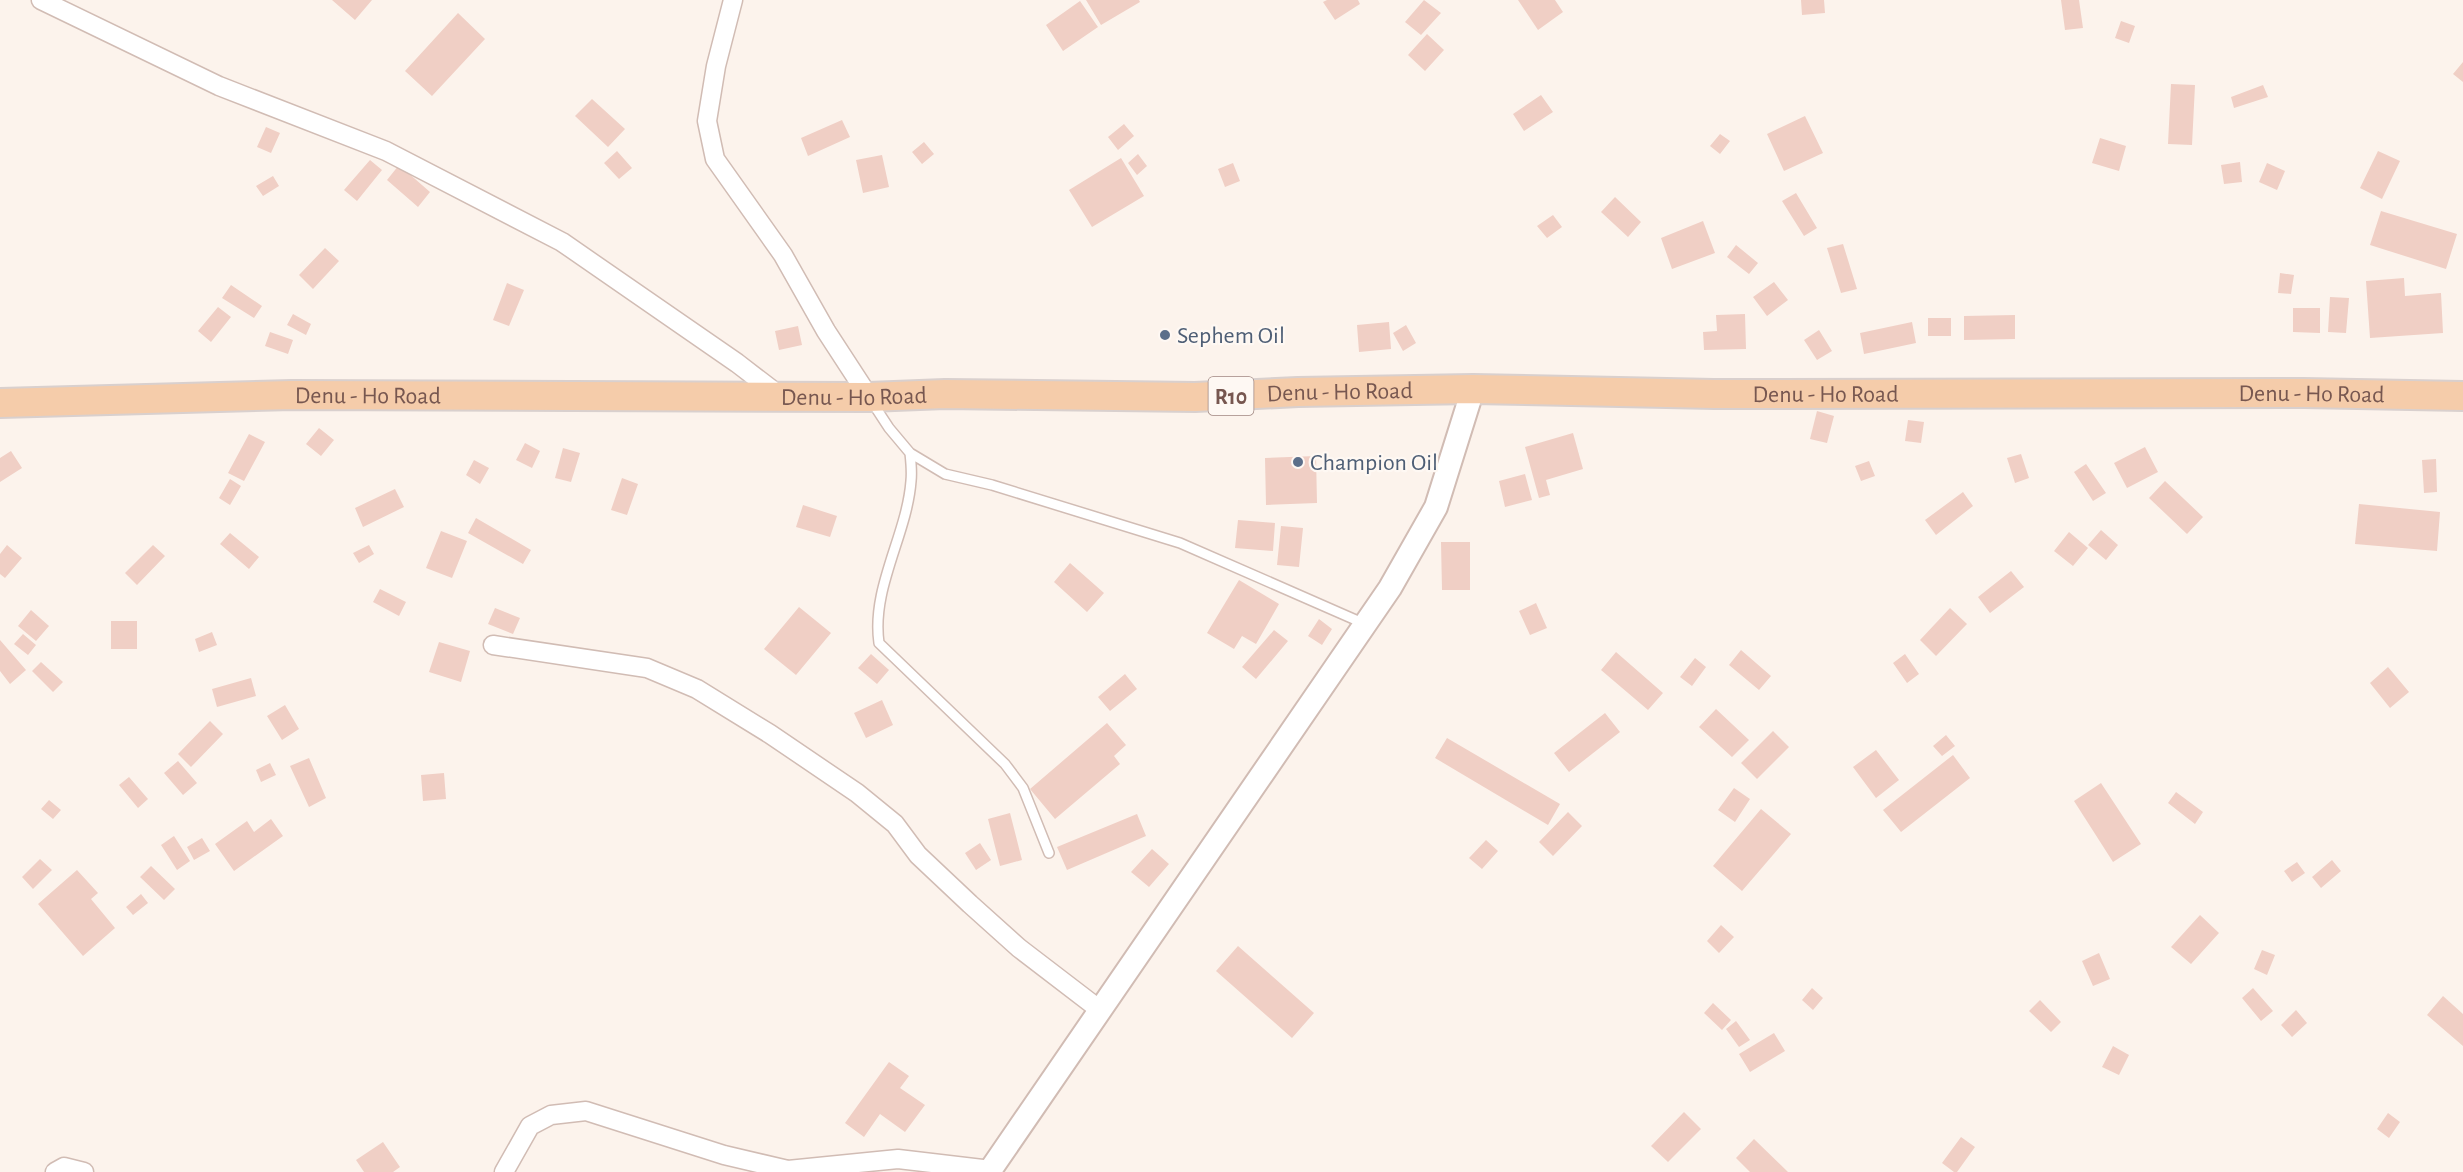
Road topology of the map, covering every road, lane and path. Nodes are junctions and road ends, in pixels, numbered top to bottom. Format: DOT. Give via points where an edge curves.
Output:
graph roads {
  1 [pos="41,0"];
  2 [pos="733,0"];
  3 [pos="1473,389"];
  4 [pos="780,396"];
  5 [pos="2463,396"];
  6 [pos="869,397"];
  7 [pos="0,403"];
  8 [pos="910,453"];
  9 [pos="1365,624"];
  10 [pos="493,645"];
  11 [pos="1049,853"];
  12 [pos="1100,1010"];
  13 [pos="990,1171"];
  14 [pos="55,1172"];
  15 [pos="84,1172"];
  16 [pos="504,1172"];
  1 -- 4 [label="street" via="219,86 386,151 562,242"];
  2 -- 6 [label="street" via="707,121 715,159 783,255"];
  3 -- 5 [label="main road, Denu - Ho Road / R10"];
  3 -- 6 [label="main road, Denu - Ho Road / R10" via="1195,397"];
  3 -- 9 [label="street" via="1436,507"];
  4 -- 6 [label="main road, Denu - Ho Road / R10"];
  4 -- 7 [label="main road, Denu - Ho Road / R10" via="292,395"];
  6 -- 8 [label="lane"];
  8 -- 9 [label="lane" via="945,474 1180,543"];
  8 -- 11 [label="lane" via="911,481 881,599 879,643 1005,764 1023,788"];
  9 -- 12 [label="street"];
  10 -- 12 [label="street" via="647,668 697,689 857,793 895,824 918,855 1019,948"];
  12 -- 13 [label="street"];
  13 -- 16 [label="street" via="898,1159 788,1170 724,1155 586,1111 551,1115 530,1126"];
  14 -- 15 [label="street" via="64,1167"];
}
